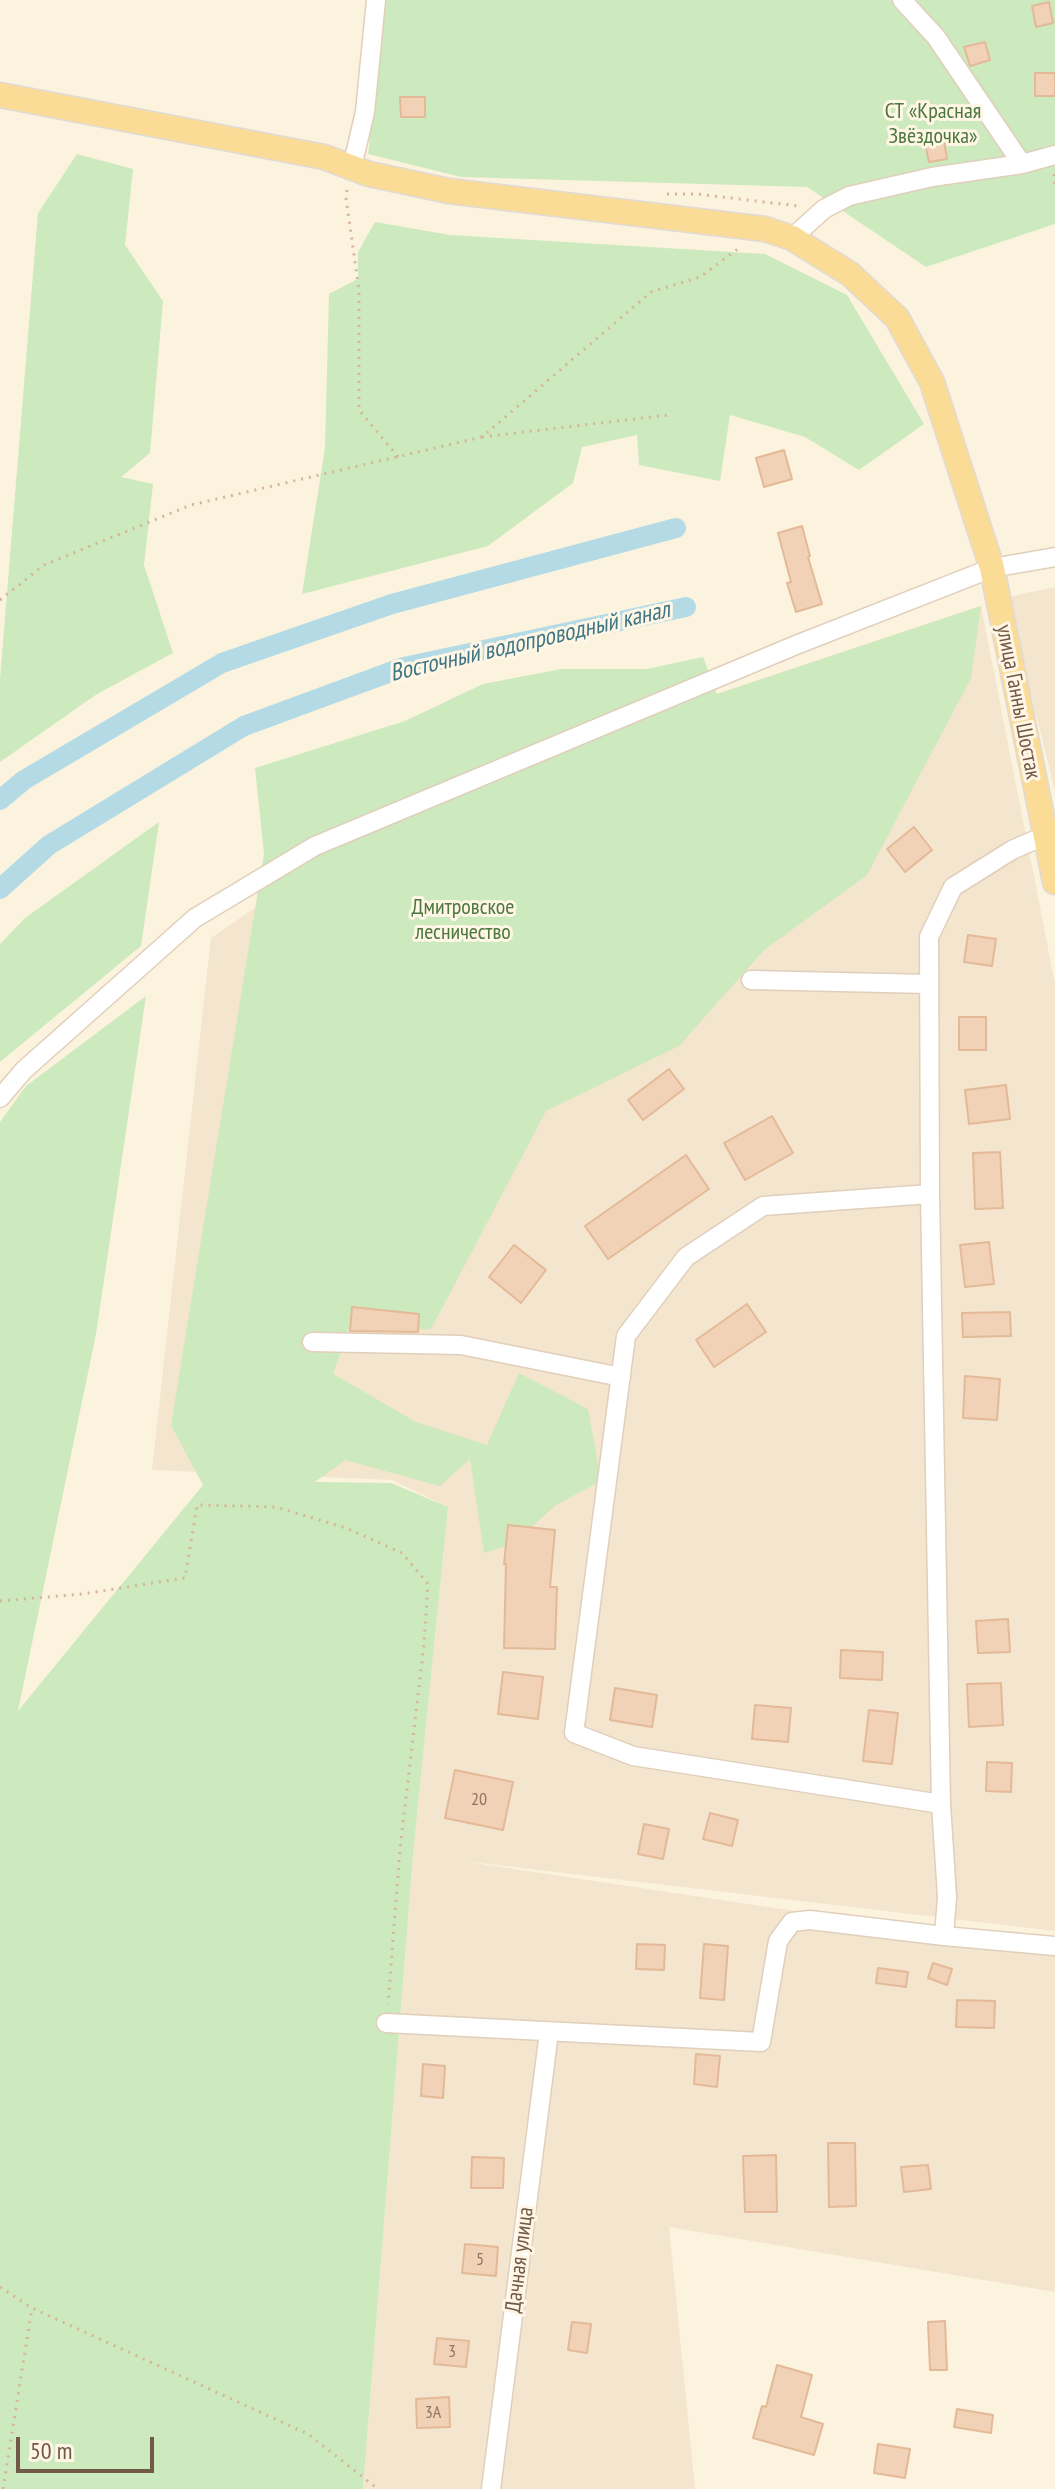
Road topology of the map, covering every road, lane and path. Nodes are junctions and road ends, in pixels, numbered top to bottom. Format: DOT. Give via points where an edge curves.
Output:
graph roads {
  1 [pos="376,0"];
  2 [pos="902,0"];
  3 [pos="0,95"];
  4 [pos="1055,155"];
  5 [pos="1022,164"];
  6 [pos="352,167"];
  7 [pos="667,194"];
  8 [pos="824,209"];
  9 [pos="765,229"];
  10 [pos="792,238"];
  11 [pos="668,415"];
  12 [pos="482,437"];
  13 [pos="399,458"];
  14 [pos="1055,557"];
  15 [pos="992,568"];
  16 [pos="0,600"];
  17 [pos="1044,836"];
  18 [pos="1055,882"];
  19 [pos="751,980"];
  20 [pos="929,984"];
  21 [pos="0,1098"];
  22 [pos="930,1194"];
  23 [pos="312,1342"];
  24 [pos="621,1377"];
  25 [pos="0,1601"];
  26 [pos="941,1804"];
  27 [pos="944,1936"];
  28 [pos="1055,1946"];
  29 [pos="386,2023"];
  30 [pos="549,2032"];
  31 [pos="0,2287"];
  32 [pos="32,2308"];
  33 [pos="3,2489"];
  34 [pos="378,2489"];
  35 [pos="491,2489"];
  1 -- 6 [label="street" via="365,112"];
  2 -- 5 [label="street" via="936,37"];
  3 -- 6 [label="main road, улица Ганны Шостак" via="324,157"];
  4 -- 5 [label="street"];
  5 -- 8 [label="street" via="932,177 849,196"];
  6 -- 9 [label="main road, улица Ганны Шостак" via="449,191"];
  6 -- 13 [label="path" via="346,198 359,290 359,410"];
  7 -- 8 [label="path"];
  8 -- 10 [label="street"];
  9 -- 10 [label="main road, улица Ганны Шостак"];
  9 -- 12 [label="path" via="700,277 651,292"];
  10 -- 15 [label="main road, улица Ганны Шостак" via="850,274 897,318 932,382"];
  11 -- 12 [label="path"];
  12 -- 13 [label="path"];
  13 -- 16 [label="path" via="191,505 44,565"];
  14 -- 15 [label="street"];
  15 -- 17 [label="main road, улица Ганны Шостак"];
  15 -- 21 [label="street" via="315,846 195,918 24,1070"];
  17 -- 18 [label="main road, улица Ганны Шостак"];
  17 -- 20 [label="street" via="953,887 929,937"];
  19 -- 20 [label="street"];
  20 -- 22 [label="street"];
  22 -- 24 [label="street" via="763,1206 686,1257 626,1336"];
  22 -- 26 [label="street"];
  23 -- 24 [label="street" via="461,1345"];
  24 -- 26 [label="street" via="574,1733 633,1756"];
  25 -- 29 [label="path" via="185,1578 197,1505 276,1507 346,1528 402,1553 428,1584"];
  26 -- 27 [label="street"];
  27 -- 28 [label="street"];
  27 -- 30 [label="street" via="792,1922 778,1941 761,2042"];
  29 -- 30 [label="street"];
  30 -- 35 [label="street, Дачная улица"];
  31 -- 32 [label="path"];
  32 -- 33 [label="path"];
  32 -- 34 [label="path" via="308,2434"];
}
